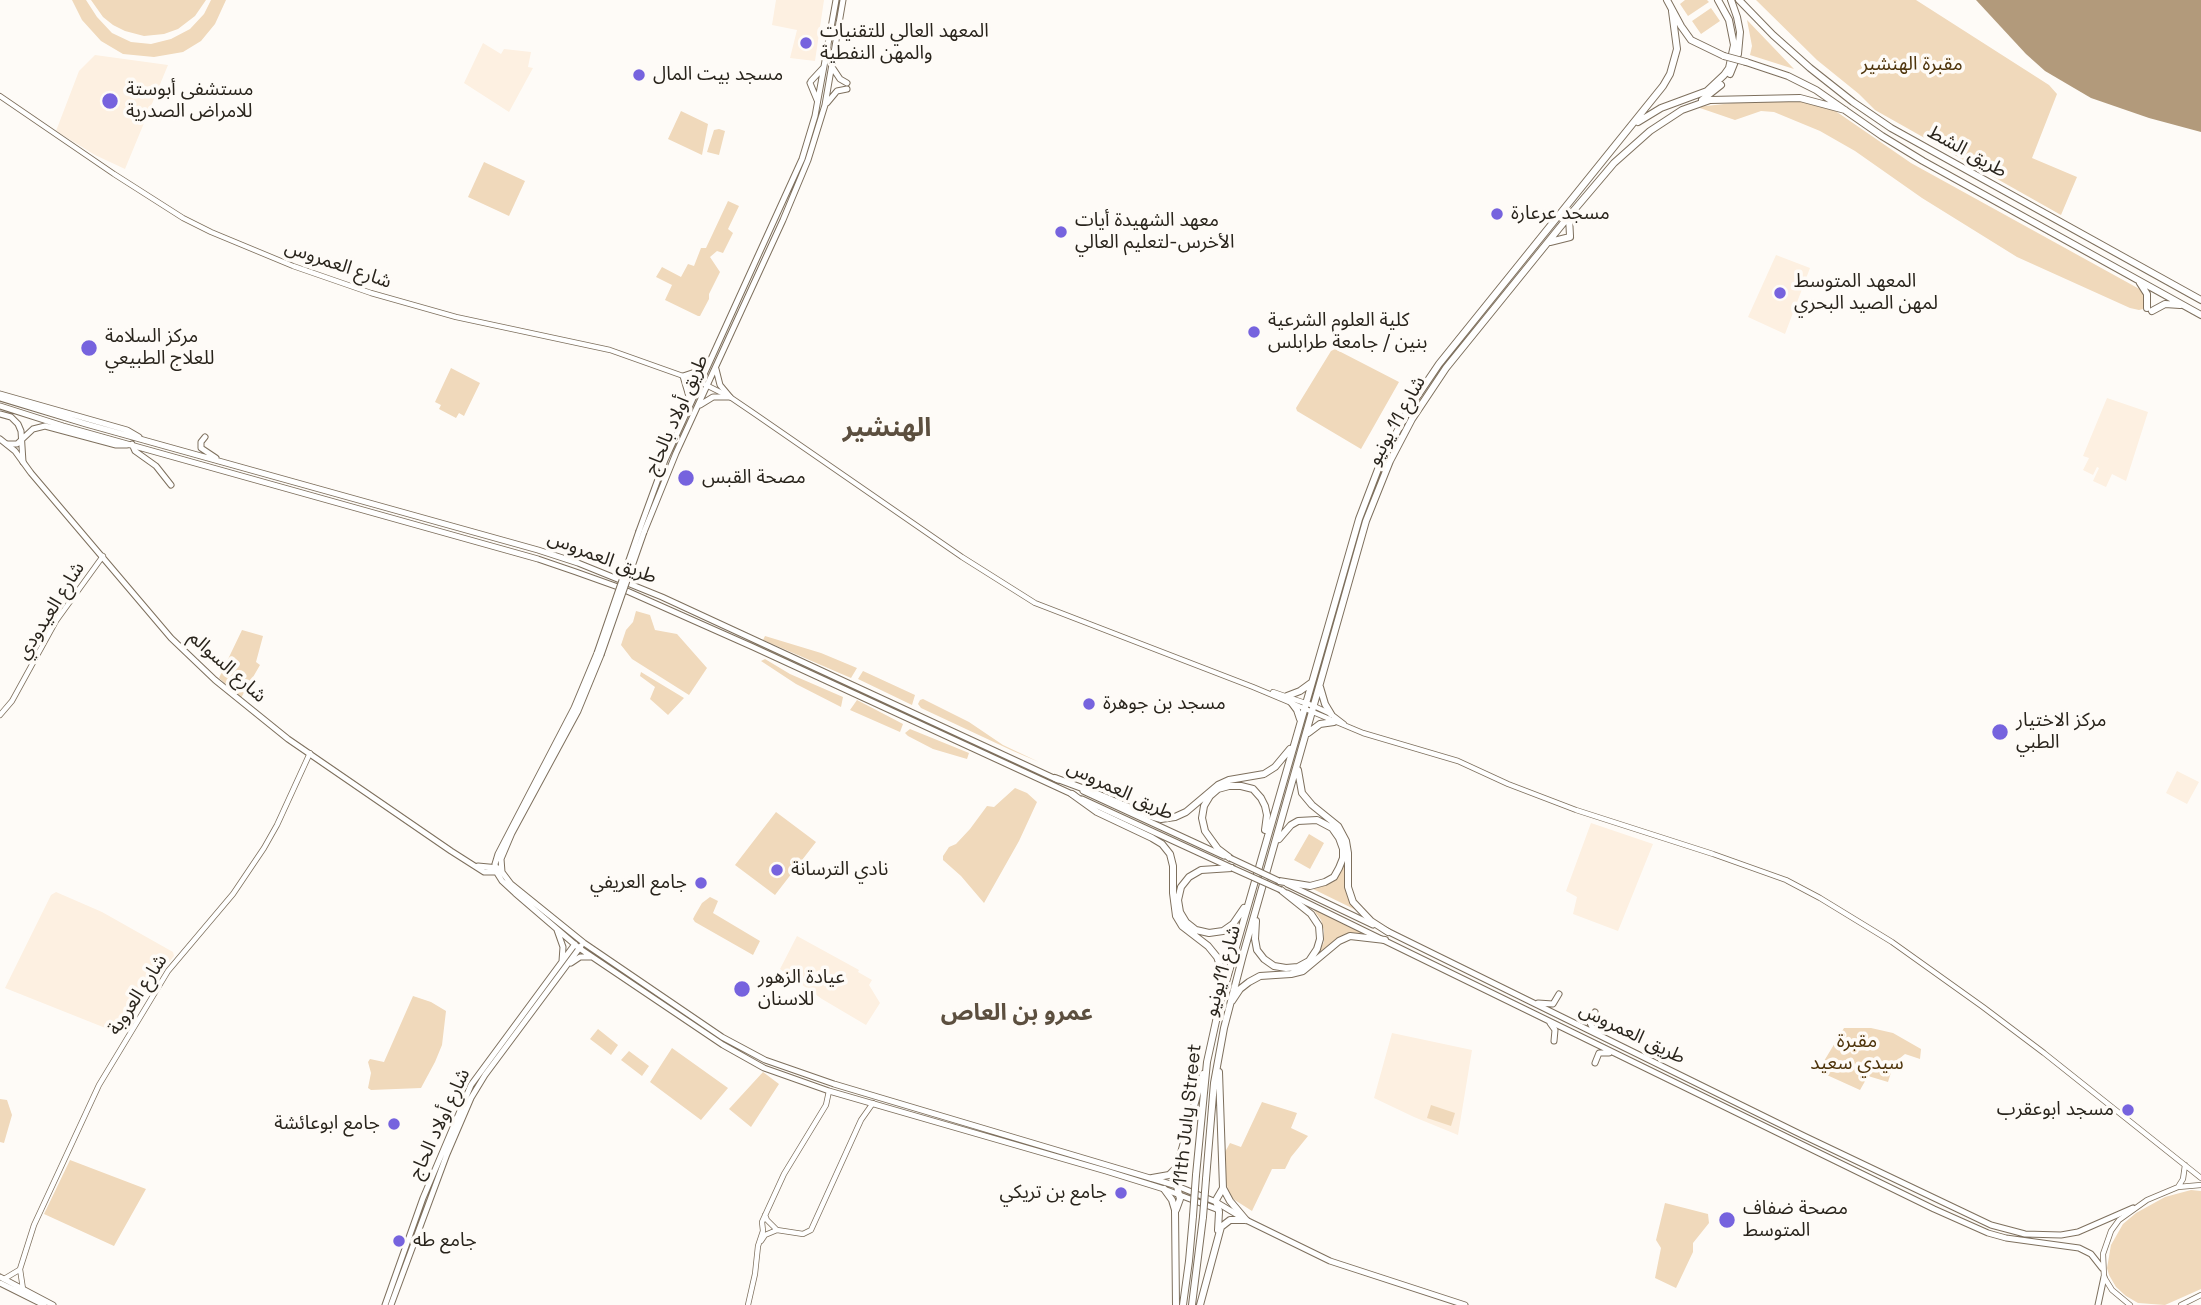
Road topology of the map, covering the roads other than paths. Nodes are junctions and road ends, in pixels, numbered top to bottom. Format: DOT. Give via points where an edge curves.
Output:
graph roads {
  1 [pos="836,0"];
  2 [pos="843,0"];
  3 [pos="1667,0"];
  4 [pos="1718,0"];
  5 [pos="1731,0"];
  6 [pos="1739,0"];
  7 [pos="1672,11"];
  8 [pos="832,67"];
  9 [pos="823,68"];
  10 [pos="0,96"];
  11 [pos="818,102"];
  12 [pos="1695,104"];
  13 [pos="825,105"];
  14 [pos="1845,110"];
  15 [pos="1630,129"];
  16 [pos="1569,216"];
  17 [pos="1546,245"];
  18 [pos="2136,279"];
  19 [pos="2201,300"];
  20 [pos="2182,305"];
  21 [pos="2201,315"];
  22 [pos="1472,322"];
  23 [pos="1479,326"];
  24 [pos="708,364"];
  25 [pos="716,367"];
  26 [pos="683,376"];
  27 [pos="700,382"];
  28 [pos="708,386"];
  29 [pos="0,396"];
  30 [pos="730,397"];
  31 [pos="691,403"];
  32 [pos="0,406"];
  33 [pos="698,406"];
  34 [pos="0,414"];
  35 [pos="205,437"];
  36 [pos="0,439"];
  37 [pos="22,439"];
  38 [pos="145,441"];
  39 [pos="7,444"];
  40 [pos="131,444"];
  41 [pos="23,462"];
  42 [pos="225,463"];
  43 [pos="171,485"];
  44 [pos="1367,508"];
  45 [pos="641,532"];
  46 [pos="103,556"];
  47 [pos="1311,683"];
  48 [pos="1320,683"];
  49 [pos="1289,699"];
  50 [pos="1305,705"];
  51 [pos="1313,709"];
  52 [pos="1331,714"];
  53 [pos="0,715"];
  54 [pos="1334,722"];
  55 [pos="1300,724"];
  56 [pos="1348,726"];
  57 [pos="1297,734"];
  58 [pos="1305,738"];
  59 [pos="310,753"];
  60 [pos="1297,764"];
  61 [pos="1055,778"];
  62 [pos="1072,794"];
  63 [pos="510,831"];
  64 [pos="1264,846"];
  65 [pos="1274,847"];
  66 [pos="498,854"];
  67 [pos="1230,859"];
  68 [pos="1232,868"];
  69 [pos="482,870"];
  70 [pos="499,870"];
  71 [pos="1279,881"];
  72 [pos="507,886"];
  73 [pos="1281,890"];
  74 [pos="1260,897"];
  75 [pos="1249,898"];
  76 [pos="1257,907"];
  77 [pos="553,925"];
  78 [pos="1388,932"];
  79 [pos="1385,940"];
  80 [pos="581,941"];
  81 [pos="576,947"];
  82 [pos="598,961"];
  83 [pos="562,967"];
  84 [pos="1559,994"];
  85 [pos="1529,1001"];
  86 [pos="1220,1003"];
  87 [pos="1229,1005"];
  88 [pos="1527,1009"];
  89 [pos="1595,1012"];
  90 [pos="1554,1041"];
  91 [pos="1219,1052"];
  92 [pos="1636,1053"];
  93 [pos="1631,1061"];
  94 [pos="1207,1062"];
  95 [pos="1595,1063"];
  96 [pos="829,1091"];
  97 [pos="873,1103"];
  98 [pos="908,1105"];
  99 [pos="905,1113"];
  100 [pos="1180,1161"];
  101 [pos="2185,1164"];
  102 [pos="1152,1178"];
  103 [pos="2201,1178"];
  104 [pos="1206,1179"];
  105 [pos="2201,1185"];
  106 [pos="1177,1186"];
  107 [pos="2178,1187"];
  108 [pos="1223,1188"];
  109 [pos="1171,1193"];
  110 [pos="1230,1201"];
  111 [pos="1216,1202"];
  112 [pos="2133,1208"];
  113 [pos="1223,1210"];
  114 [pos="765,1215"];
  115 [pos="1246,1220"];
  116 [pos="777,1230"];
  117 [pos="1217,1236"];
  118 [pos="758,1246"];
  119 [pos="2102,1268"];
  120 [pos="20,1269"];
  121 [pos="2104,1277"];
  122 [pos="1,1279"];
  123 [pos="23,1289"];
  124 [pos="2201,1295"];
  125 [pos="44,1305"];
  126 [pos="53,1305"];
  127 [pos="385,1305"];
  128 [pos="391,1305"];
  129 [pos="748,1305"];
  130 [pos="1176,1305"];
  131 [pos="1182,1305"];
  132 [pos="1192,1305"];
  133 [pos="1200,1305"];
  134 [pos="1465,1305"];
  135 [pos="2098,1305"];
  136 [pos="2130,1305"];
  137 [pos="2181,1305"];
  1 -- 9 [label="main road, طريق أولاد بالحاج"];
  2 -- 8 [label="main road, طريق أولاد بالحاج"];
  3 -- 7 [label="highway"];
  4 -- 15 [label="highway" via="1732,29 1729,68 1707,91 1654,111"];
  5 -- 12 [label="highway" via="1740,32 1734,68 1721,86"];
  6 -- 19 [label="highway, طريق الشط" via="1810,68 1891,128"];
  7 -- 14 [label="highway, طريق الشط, bridge" via="1691,40 1802,82"];
  7 -- 15 [label="highway, شارع 11 يونيو" via="1676,49 1670,74"];
  8 -- 13 [label="main road, طريق أولاد بالحاج"];
  8 -- 13 [label="main road" via="847,86"];
  9 -- 11 [label="main road, طريق أولاد بالحاج"];
  9 -- 11 [label="main road" via="810,82"];
  10 -- 26 [label="street, شارع العمروس" via="183,218 293,266 470,321 610,350"];
  11 -- 24 [label="main road, طريق أولاد بالحاج" via="795,177"];
  12 -- 14 [label="highway, شارع 11 يونيو" via="1800,98"];
  12 -- 16 [label="highway, شارع 11 يونيو" via="1632,145"];
  13 -- 25 [label="main road, طريق أولاد بالحاج" via="801,180"];
  14 -- 18 [label="highway, طريق الشط" via="1923,161"];
  15 -- 22 [label="highway, شارع 11 يونيو"];
  16 -- 17 [label="highway, شارع 11 يونيو"];
  16 -- 17 [label="highway" via="1570,237"];
  17 -- 23 [label="highway, شارع 11 يونيو"];
  18 -- 20 [label="highway, طريق الشط"];
  18 -- 20 [label="highway" via="2147,294 2150,310 2165,304"];
  20 -- 21 [label="highway, طريق الشط"];
  22 -- 23 [label="highway"];
  22 -- 44 [label="highway, شارع 11 يونيو" via="1410,407 1380,464"];
  23 -- 44 [label="highway, شارع 11 يونيو" via="1412,419"];
  24 -- 26 [label="main road"];
  24 -- 27 [label="main road, طريق أولاد بالحاج"];
  25 -- 28 [label="main road, طريق أولاد بالحاج"];
  25 -- 30 [label="main road" via="720,385"];
  26 -- 27 [label="street, شارع العمروس"];
  26 -- 31 [label="main road"];
  27 -- 28 [label="street, شارع العمروس"];
  27 -- 31 [label="main road, طريق أولاد بالحاج"];
  28 -- 30 [label="street, شارع العمروس"];
  28 -- 33 [label="main road, طريق أولاد بالحاج"];
  29 -- 38 [label="main road, طريق العمروس"];
  29 -- 38 [label="main road" via="127,430"];
  30 -- 33 [label="main road" via="713,397"];
  30 -- 49 [label="street, شارع العمروس" via="1035,603"];
  31 -- 45 [label="main road, طريق أولاد بالحاج" via="665,460"];
  32 -- 40 [label="main road, طريق العمروس"];
  33 -- 45 [label="main road, طريق أولاد بالحاج"];
  34 -- 37 [label="main road" via="19,424"];
  35 -- 42 [label="main road" via="201,448"];
  36 -- 39 [label="main road, شارع السوالم"];
  37 -- 39 [label="main road"];
  37 -- 40 [label="main road" via="45,426 116,445"];
  37 -- 41 [label="main road"];
  38 -- 42 [label="main road, طريق العمروس"];
  39 -- 41 [label="main road, شارع السوالم"];
  40 -- 43 [label="main road"];
  40 -- 62 [label="main road, طريق العمروس" via="538,559 618,587"];
  41 -- 46 [label="main road, شارع السوالم"];
  42 -- 61 [label="main road, طريق العمروس" via="538,550 619,579"];
  44 -- 47 [label="highway, شارع 11 يونيو"];
  44 -- 48 [label="highway, شارع 11 يونيو"];
  45 -- 63 [label="main road, طريق أولاد بالحاج, bridge" via="599,654"];
  46 -- 53 [label="street, شارع العيدودي"];
  46 -- 59 [label="main road, شارع السوالم" via="187,655"];
  47 -- 49 [label="highway"];
  47 -- 50 [label="highway, شارع 11 يونيو"];
  48 -- 51 [label="highway, شارع 11 يونيو"];
  48 -- 52 [label="highway"];
  49 -- 50 [label="street, شارع العمروس"];
  49 -- 55 [label="highway"];
  50 -- 51 [label="street, شارع العمروس"];
  50 -- 55 [label="highway, شارع 11 يونيو"];
  51 -- 52 [label="street"];
  51 -- 54 [label="street"];
  51 -- 58 [label="highway, شارع 11 يونيو"];
  52 -- 56 [label="street"];
  54 -- 56 [label="street"];
  54 -- 58 [label="highway" via="1314,727"];
  55 -- 57 [label="highway, شارع 11 يونيو"];
  56 -- 101 [label="street" via="1458,761 1576,810 1786,880 1892,942 2045,1053"];
  57 -- 61 [label="highway" via="1275,768 1218,785 1175,817 1147,815"];
  57 -- 64 [label="highway, شارع 11 يونيو"];
  58 -- 60 [label="highway, شارع 11 يونيو"];
  59 -- 69 [label="main road, شارع السوالم"];
  59 -- 120 [label="street, شارع العروبة" via="264,848 219,912 168,971 104,1075 34,1225"];
  60 -- 65 [label="highway, شارع 11 يونيو"];
  60 -- 78 [label="highway" via="1302,793 1338,826 1346,841 1353,902"];
  61 -- 67 [label="main road, طريق العمروس"];
  62 -- 68 [label="main road, طريق العمروس"];
  62 -- 86 [label="highway" via="1097,812 1162,844 1170,853 1176,916 1216,957 1221,968"];
  63 -- 66 [label="main road"];
  63 -- 70 [label="main road"];
  64 -- 67 [label="highway" via="1267,815 1261,798 1253,789 1241,786 1219,789 1204,806 1202,818 1211,840"];
  64 -- 75 [label="highway, شارع 11 يونيو"];
  65 -- 71 [label="highway" via="1291,825 1311,819 1332,828 1343,849 1339,869 1325,882 1310,886"];
  65 -- 74 [label="highway, شارع 11 يونيو"];
  66 -- 69 [label="main road"];
  66 -- 70 [label="main road"];
  67 -- 71 [label="main road, طريق العمروس, bridge"];
  68 -- 73 [label="main road, طريق العمروس, bridge"];
  68 -- 75 [label="highway" via="1201,870 1189,877 1181,887 1180,912 1196,930 1223,931 1233,924"];
  69 -- 70 [label="main road"];
  69 -- 72 [label="main road, شارع السوالم"];
  70 -- 72 [label="main road"];
  70 -- 80 [label="main road"];
  71 -- 78 [label="main road, طريق العمروس"];
  72 -- 77 [label="main road"];
  73 -- 76 [label="highway" via="1319,926 1320,939 1309,961 1286,968 1264,959 1255,939"];
  73 -- 79 [label="main road, طريق العمروس"];
  74 -- 76 [label="highway, شارع 11يونيو"];
  75 -- 86 [label="highway, 11th July Street"];
  76 -- 87 [label="highway, شارع 11يونيو"];
  77 -- 81 [label="main road"];
  77 -- 83 [label="main road" via="564,947"];
  78 -- 85 [label="main road, طريق العمروس"];
  79 -- 87 [label="highway" via="1350,936 1303,971 1260,976 1249,982"];
  79 -- 88 [label="main road, طريق العمروس"];
  80 -- 81 [label="main road, شارع أولاد الحاج"];
  80 -- 98 [label="main road" via="747,1052 781,1067"];
  81 -- 82 [label="main road"];
  81 -- 83 [label="main road, شارع أولاد الحاج"];
  82 -- 83 [label="main road" via="580,957"];
  82 -- 96 [label="main road" via="745,1059"];
  83 -- 127 [label="main road, شارع أولاد الحاج" via="471,1085"];
  83 -- 128 [label="main road, شارع أولاد الحاج" via="471,1098"];
  84 -- 85 [label="main road" via="1551,1005"];
  85 -- 92 [label="main road, طريق العمروس"];
  86 -- 94 [label="highway, 11th July Street"];
  87 -- 91 [label="highway, شارع 11يونيو"];
  88 -- 90 [label="main road" via="1553,1026"];
  88 -- 93 [label="main road, طريق العمروس"];
  89 -- 92 [label="main road" via="1592,1027"];
  91 -- 104 [label="highway, شارع 11يونيو"];
  91 -- 108 [label="highway"];
  92 -- 112 [label="main road, طريق العمروس" via="2008,1231 2042,1236 2078,1232"];
  93 -- 95 [label="main road" via="1604,1052 1597,1054"];
  93 -- 119 [label="main road, طريق العمروس" via="1951,1217 2006,1238 2079,1248"];
  94 -- 100 [label="highway"];
  94 -- 131 [label="highway, 11th July Street, bridge"];
  96 -- 97 [label="main road"];
  96 -- 114 [label="street" via="826,1105"];
  97 -- 99 [label="main road"];
  97 -- 116 [label="street" via="811,1230 803,1234"];
  98 -- 99 [label="main road"];
  98 -- 102 [label="main road"];
  99 -- 109 [label="main road"];
  100 -- 102 [label="highway" via="1169,1175"];
  100 -- 106 [label="highway"];
  101 -- 103 [label="street"];
  101 -- 107 [label="street"];
  102 -- 106 [label="main road"];
  104 -- 132 [label="highway, 11th July Street, bridge"];
  105 -- 107 [label="street"];
  106 -- 109 [label="highway"];
  106 -- 111 [label="main road"];
  107 -- 112 [label="street"];
  108 -- 110 [label="highway"];
  108 -- 111 [label="highway"];
  109 -- 113 [label="main road"];
  109 -- 130 [label="highway"];
  110 -- 113 [label="highway"];
  110 -- 115 [label="highway"];
  111 -- 113 [label="highway"];
  112 -- 119 [label="street" via="2111,1231"];
  113 -- 115 [label="main road"];
  113 -- 117 [label="highway"];
  114 -- 116 [label="street"];
  114 -- 118 [label="street"];
  115 -- 117 [label="highway" via="1225,1222"];
  115 -- 134 [label="main road" via="1330,1261"];
  116 -- 118 [label="street" via="765,1235"];
  117 -- 133 [label="highway"];
  118 -- 129 [label="street"];
  119 -- 121 [label="street"];
  120 -- 122 [label="street"];
  120 -- 123 [label="street, شارع العروبة"];
  121 -- 135 [label="main road"];
  121 -- 136 [label="street"];
  122 -- 123 [label="main road"];
  122 -- 125 [label="main road"];
  123 -- 126 [label="main road"];
  124 -- 137 [label="street"];
}
